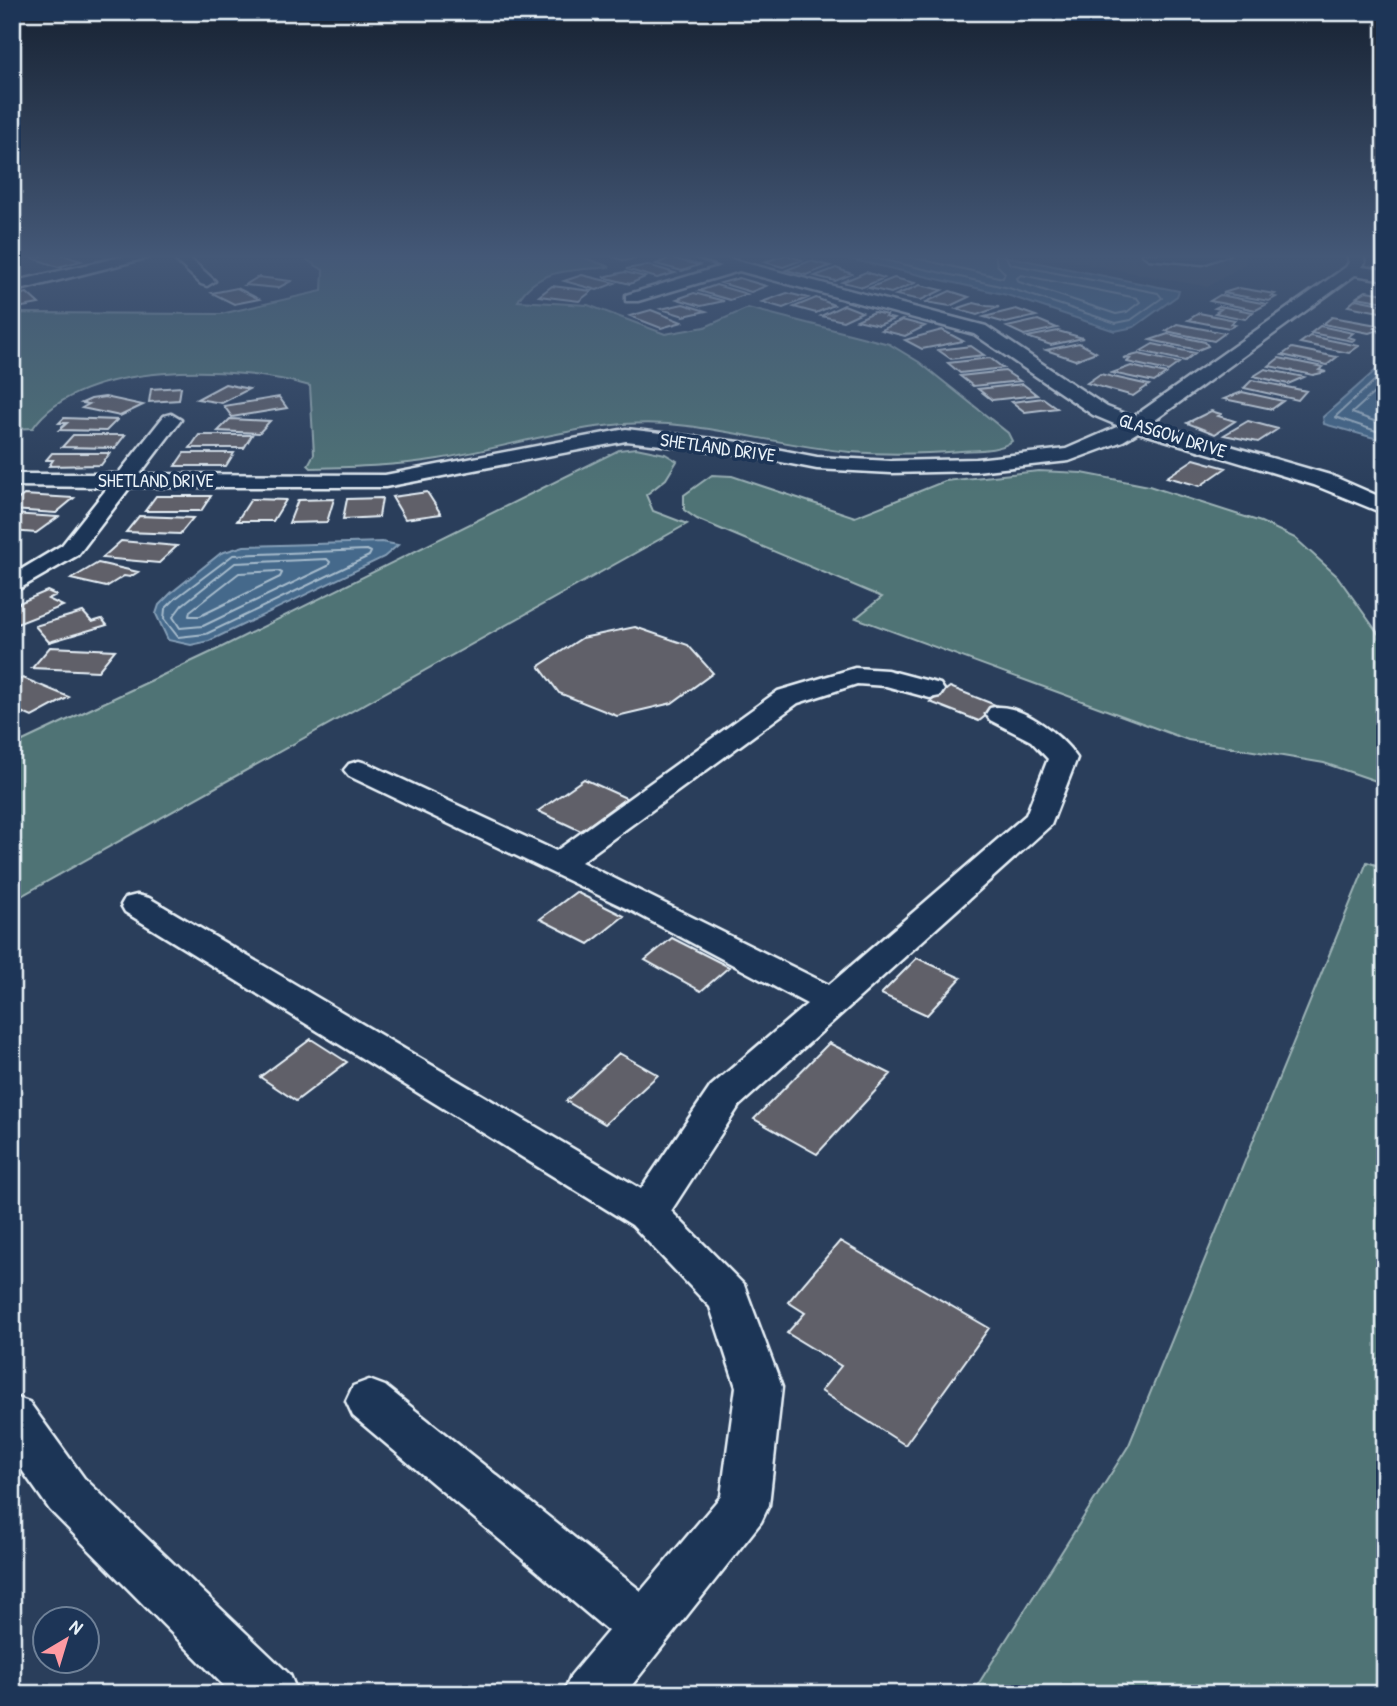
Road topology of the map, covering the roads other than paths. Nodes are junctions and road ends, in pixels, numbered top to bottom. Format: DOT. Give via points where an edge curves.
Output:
graph roads {
  1 [pos="986,334"];
  2 [pos="1257,334"];
  3 [pos="171,420"];
  4 [pos="1136,424"];
  5 [pos="126,479"];
  6 [pos="12,480"];
  7 [pos="1385,507"];
  8 [pos="12,586"];
  9 [pos="930,690"];
  10 [pos="1000,714"];
  11 [pos="359,770"];
  12 [pos="560,863"];
  13 [pos="137,905"];
  14 [pos="831,1001"];
  15 [pos="647,1213"];
  16 [pos="369,1401"];
  17 [pos="12,1417"];
  18 [pos="645,1627"];
  19 [pos="271,1694"];
  20 [pos="590,1694"];
  1 -- 4 [label="street, GLASGOW DRIVE" via="1100,411"];
  2 -- 4 [label="street, SHETLAND DRIVE"];
  3 -- 5 [label="street"];
  4 -- 5 [label="street, SHETLAND DRIVE" via="1069,455 976,465 817,463 626,435 385,481"];
  4 -- 7 [label="street, GLASGOW DRIVE" via="1322,480"];
  5 -- 6 [label="street, SHETLAND DRIVE"];
  5 -- 8 [label="street" via="70,550"];
  9 -- 12 [label="street" via="887,677 855,676 788,697"];
  10 -- 14 [label="street" via="1041,735 1063,758 1040,820"];
  11 -- 12 [label="street"];
  12 -- 14 [label="street"];
  13 -- 15 [label="street"];
  14 -- 15 [label="street" via="726,1097"];
  15 -- 18 [label="street" via="729,1298 759,1387 744,1505"];
  16 -- 18 [label="street"];
  17 -- 19 [label="street" via="67,1494"];
  18 -- 20 [label="street"];
}
